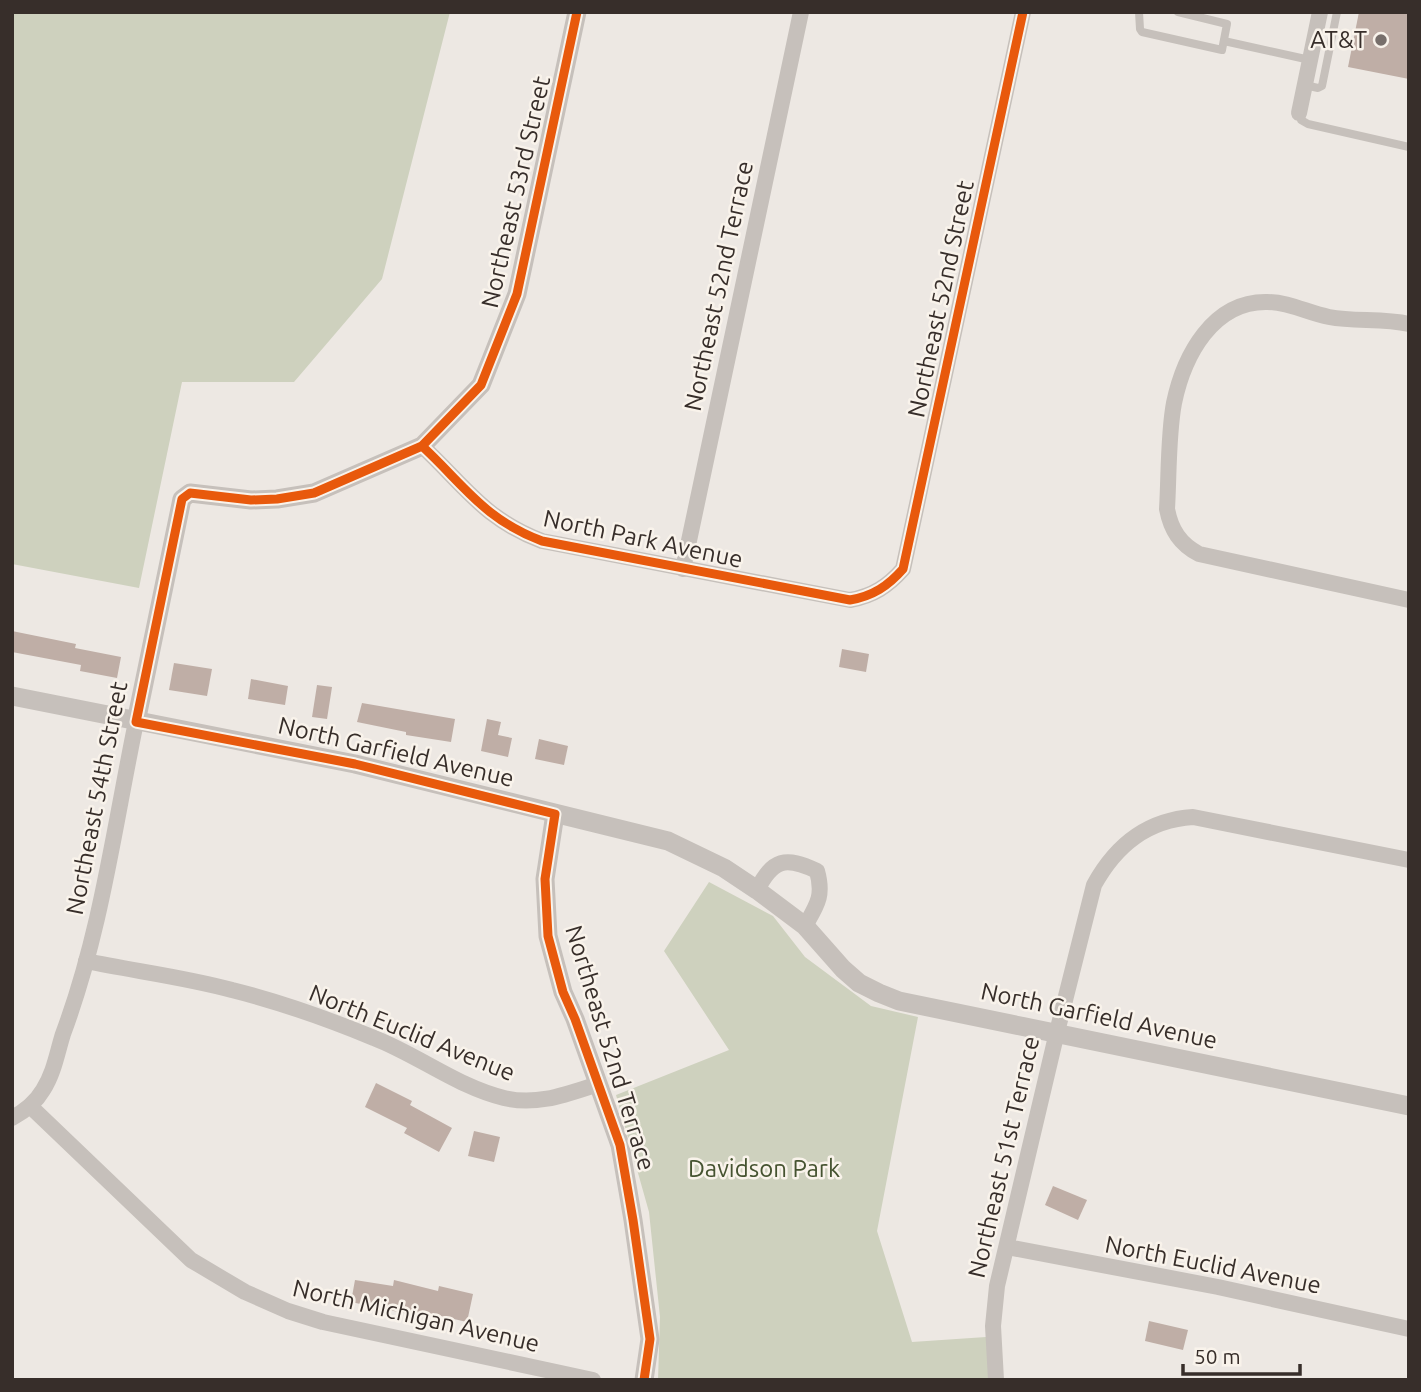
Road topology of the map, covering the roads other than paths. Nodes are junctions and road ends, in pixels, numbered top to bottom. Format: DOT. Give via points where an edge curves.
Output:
graph roads {
  1 [pos="577,12"];
  2 [pos="801,12"];
  3 [pos="1023,12"];
  4 [pos="1139,12"];
  5 [pos="1178,12"];
  6 [pos="1320,12"];
  7 [pos="1337,12"];
  8 [pos="1224,41"];
  9 [pos="1310,60"];
  10 [pos="1305,85"];
  11 [pos="1299,113"];
  12 [pos="1409,147"];
  13 [pos="1409,324"];
  14 [pos="422,446"];
  15 [pos="190,493"];
  16 [pos="683,569"];
  17 [pos="885,587"];
  18 [pos="1409,600"];
  19 [pos="12,696"];
  20 [pos="136,722"];
  21 [pos="555,814"];
  22 [pos="1409,860"];
  23 [pos="757,890"];
  24 [pos="805,926"];
  25 [pos="86,961"];
  26 [pos="1056,1032"];
  27 [pos="598,1084"];
  28 [pos="30,1106"];
  29 [pos="1409,1106"];
  30 [pos="12,1118"];
  31 [pos="1007,1248"];
  32 [pos="1409,1329"];
  33 [pos="593,1380"];
  34 [pos="644,1380"];
  35 [pos="996,1380"];
  1 -- 14 [label="street, Northeast 53rd Street" via="517,294 481,385"];
  2 -- 16 [label="street, Northeast 52nd Terrace"];
  3 -- 17 [label="street, Northeast 52nd Street" via="903,569"];
  4 -- 8 [label="lane" via="1140,29 1149,34 1222,50"];
  5 -- 8 [label="lane" via="1227,24"];
  6 -- 9 [label="street"];
  7 -- 10 [label="lane" via="1322,86"];
  8 -- 9 [label="lane"];
  9 -- 10 [label="street"];
  10 -- 11 [label="street"];
  11 -- 12 [label="lane" via="1301,120 1319,128"];
  13 -- 18 [label="street" via="1333,318 1269,302 1227,312 1208,327 1180,381 1174,404 1167,509 1173,531 1199,554"];
  14 -- 15 [label="street, Northeast 53rd Street" via="314,493 251,500"];
  14 -- 16 [label="street, North Park Avenue" via="484,510 521,533"];
  15 -- 20 [label="street, Northeast 54th Street" via="182,499"];
  16 -- 17 [label="street, North Park Avenue" via="850,600"];
  19 -- 20 [label="street, North Garfield Avenue"];
  20 -- 21 [label="street, North Garfield Avenue" via="355,764"];
  20 -- 25 [label="street, Northeast 54th Street" via="105,888"];
  21 -- 23 [label="street, North Garfield Avenue" via="668,841"];
  21 -- 27 [label="street, Northeast 52nd Terrace" via="545,879 548,936 560,983"];
  22 -- 26 [label="street, Northeast 51st Terrace" via="1194,817 1159,823 1132,838 1105,865 1094,885"];
  23 -- 24 [label="street, North Garfield Avenue"];
  23 -- 24 [label="street" via="767,871 781,862 800,863 817,871 820,899"];
  24 -- 26 [label="street, North Garfield Avenue" via="843,970 878,993"];
  25 -- 27 [label="street, North Euclid Avenue" via="232,989 304,1012 376,1038 505,1098 558,1097"];
  25 -- 28 [label="street, Northeast 54th Street" via="49,1079"];
  26 -- 29 [label="street, North Garfield Avenue"];
  26 -- 31 [label="street, Northeast 51st Terrace"];
  27 -- 34 [label="street, Northeast 52nd Terrace" via="620,1145 633,1220 650,1339"];
  28 -- 30 [label="street"];
  28 -- 33 [label="street, North Michigan Avenue" via="191,1260 245,1292 323,1322"];
  31 -- 32 [label="street, North Euclid Avenue"];
  31 -- 35 [label="street, Northeast 51st Terrace" via="993,1326"];
}
